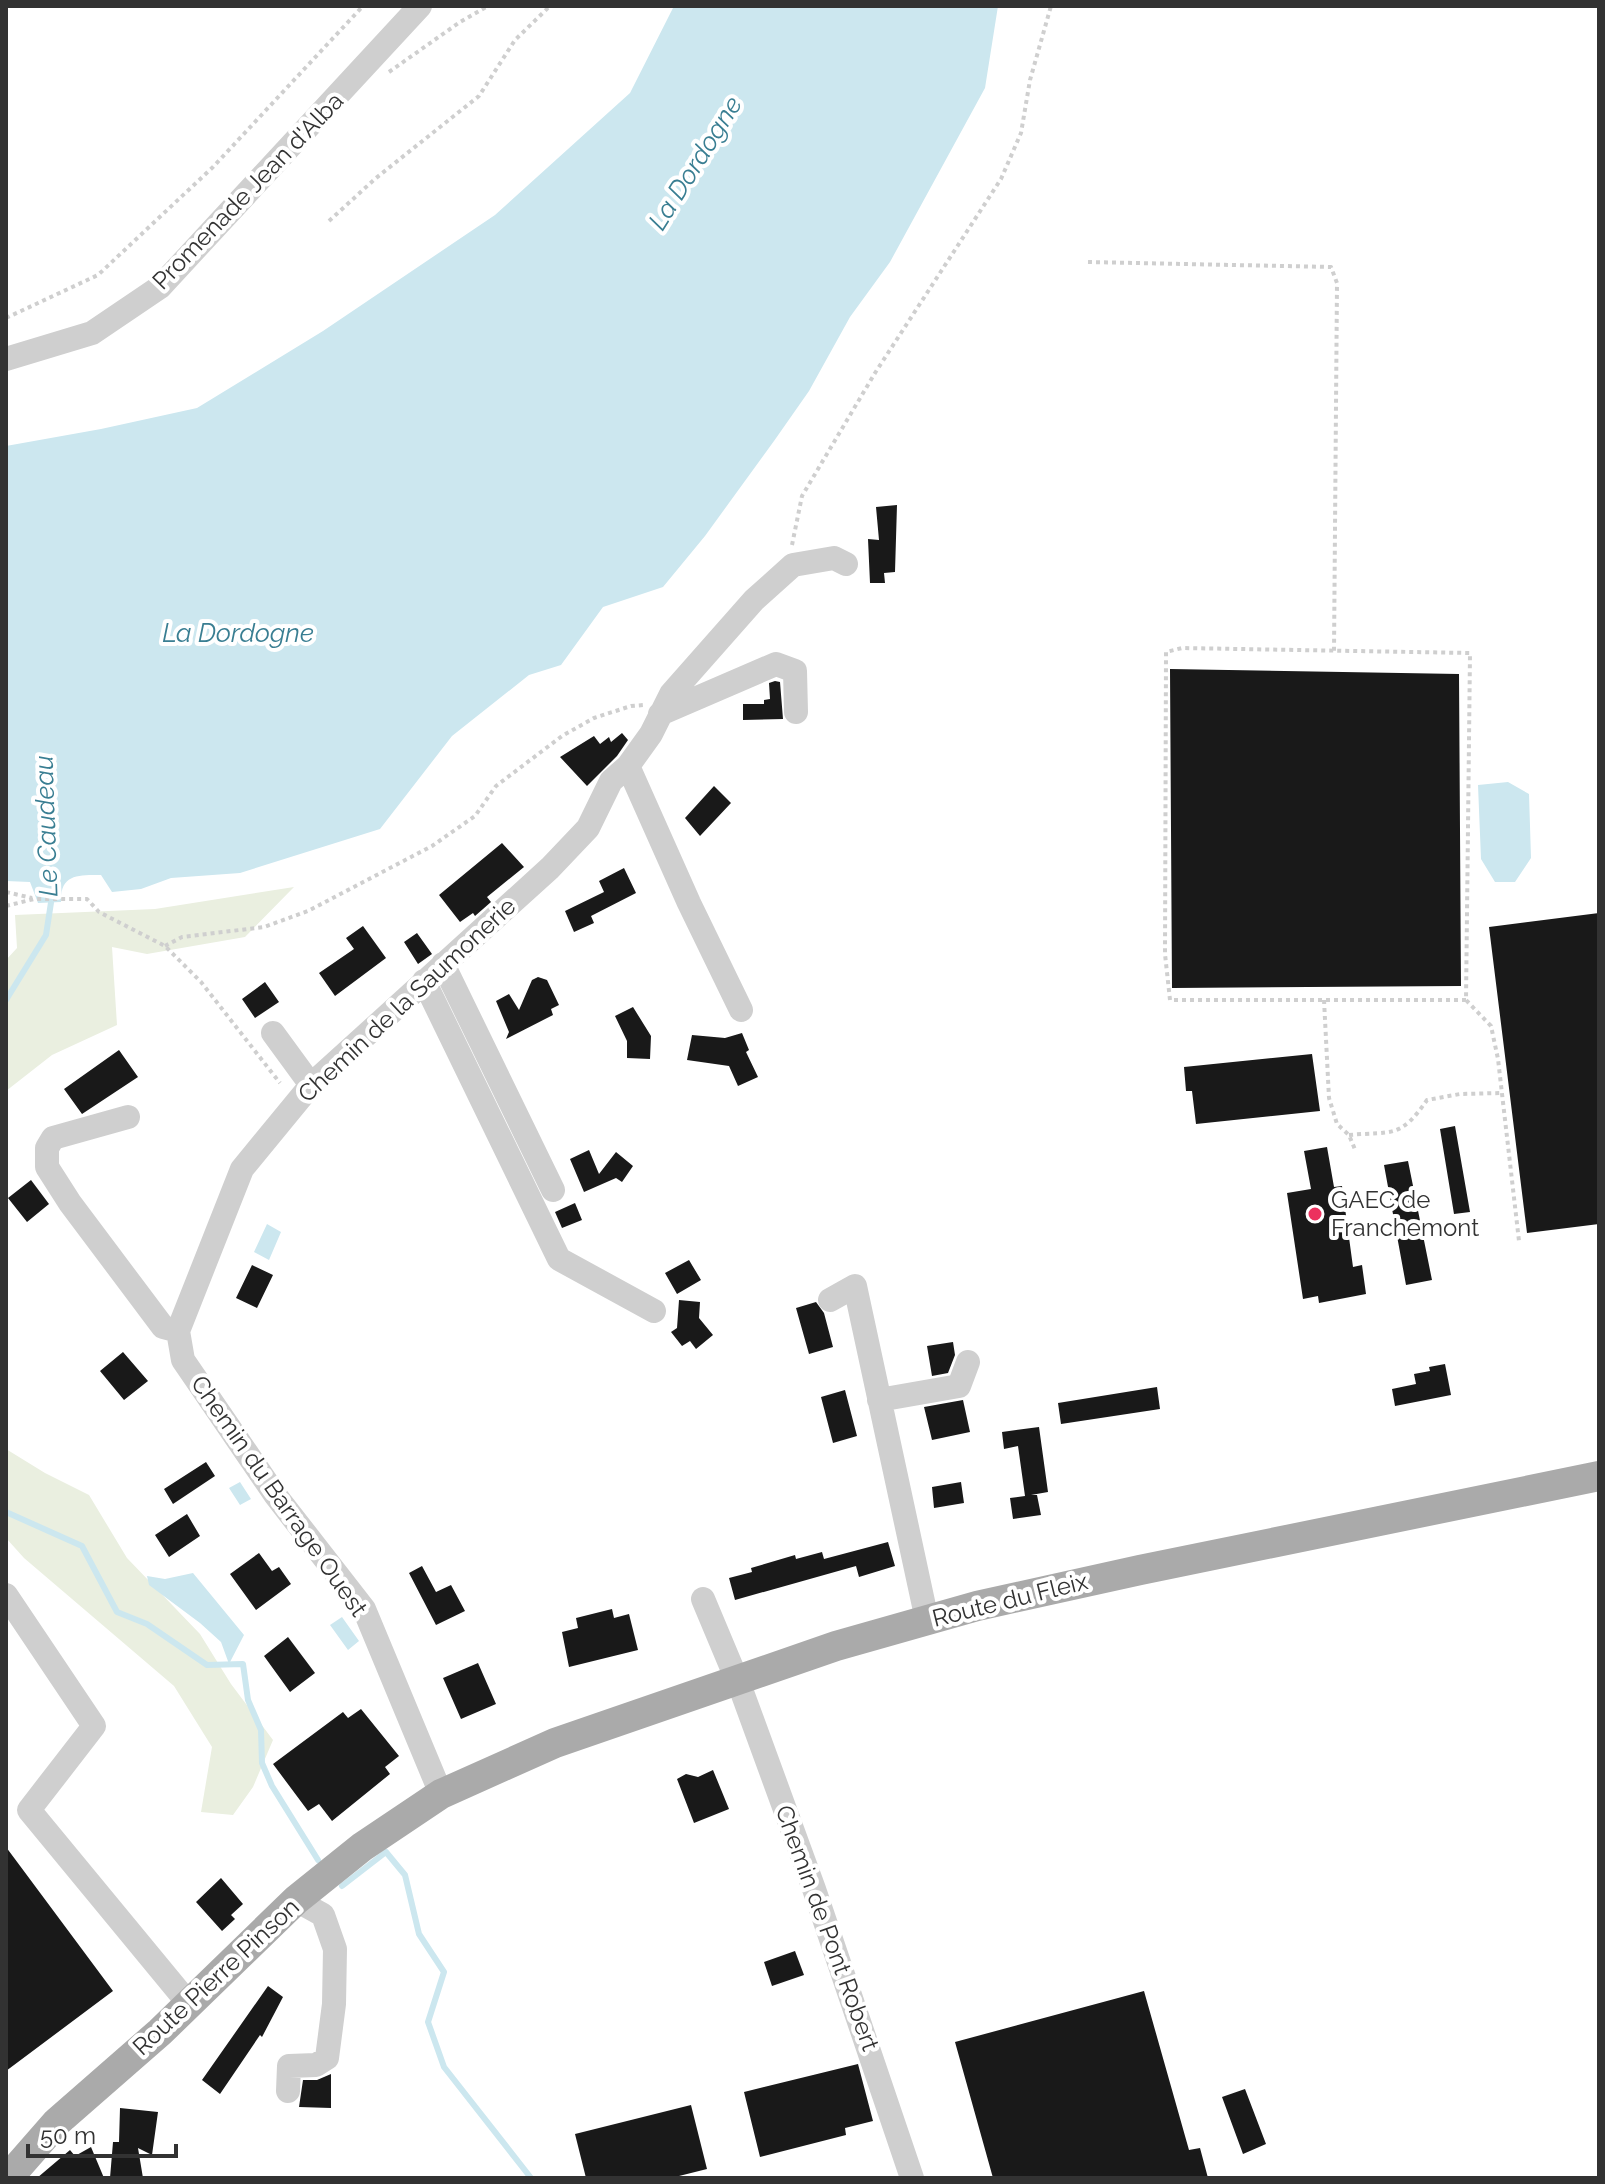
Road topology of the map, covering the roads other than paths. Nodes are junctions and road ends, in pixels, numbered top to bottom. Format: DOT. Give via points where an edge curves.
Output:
graph roads {
  1 [pos="420,6"];
  2 [pos="6,359"];
  3 [pos="846,564"];
  4 [pos="666,704"];
  5 [pos="796,712"];
  6 [pos="628,766"];
  7 [pos="443,964"];
  8 [pos="424,981"];
  9 [pos="741,1010"];
  10 [pos="273,1033"];
  11 [pos="304,1093"];
  12 [pos="128,1117"];
  13 [pos="553,1190"];
  14 [pos="830,1300"];
  15 [pos="654,1311"];
  16 [pos="178,1331"];
  17 [pos="968,1362"];
  18 [pos="870,1392"];
  19 [pos="1599,1476"];
  20 [pos="6,1595"];
  21 [pos="703,1599"];
  22 [pos="927,1620"];
  23 [pos="736,1680"];
  24 [pos="441,1794"];
  25 [pos="296,1900"];
  26 [pos="189,2004"];
  27 [pos="288,2091"];
  28 [pos="8,2178"];
  29 [pos="912,2178"];
  1 -- 2 [label="street, Promenade Jean d'Alba" via="160,287 92,333"];
  3 -- 4 [label="street, Chemin de la Saumonerie" via="834,558 793,565 754,600"];
  4 -- 5 [label="street" via="776,664 795,671"];
  4 -- 6 [label="street, Chemin de la Saumonerie"];
  6 -- 7 [label="street, Chemin de la Saumonerie" via="611,781 588,828"];
  6 -- 9 [label="street"];
  7 -- 8 [label="street, Chemin de la Saumonerie"];
  7 -- 13 [label="street"];
  8 -- 11 [label="street, Chemin de la Saumonerie"];
  8 -- 15 [label="street" via="559,1259"];
  10 -- 11 [label="street"];
  11 -- 16 [label="street, Chemin de la Saumonerie" via="242,1169"];
  12 -- 16 [label="street" via="53,1138 47,1167 163,1327"];
  14 -- 18 [label="street" via="855,1286"];
  16 -- 24 [label="street, Chemin du Barrage Ouest" via="183,1360 276,1496 364,1609"];
  17 -- 18 [label="street" via="959,1386"];
  18 -- 22 [label="street"];
  19 -- 22 [label="main road, Route du Fleix" via="1140,1570"];
  20 -- 26 [label="street" via="94,1726 29,1810"];
  21 -- 23 [label="street, Chemin de Pont Robert"];
  22 -- 23 [label="main road, Route du Fleix"];
  23 -- 24 [label="main road, Route du Fleix" via="555,1743"];
  23 -- 29 [label="street, Chemin de Pont Robert"];
  24 -- 25 [label="main road, Route Pierre Pinson"];
  25 -- 26 [label="main road, Route Pierre Pinson"];
  25 -- 27 [label="street" via="323,1915 335,1949 334,2004 327,2058 316,2065 289,2066"];
  26 -- 28 [label="main road, Route Pierre Pinson" via="57,2122"];
}
